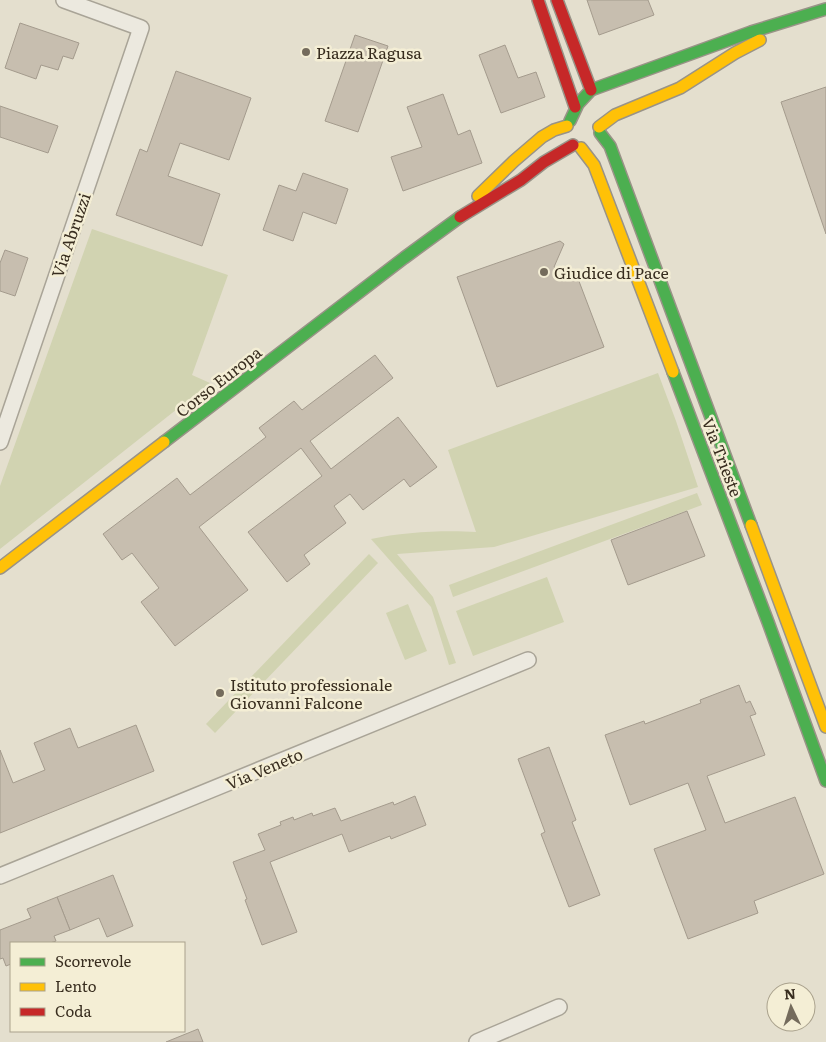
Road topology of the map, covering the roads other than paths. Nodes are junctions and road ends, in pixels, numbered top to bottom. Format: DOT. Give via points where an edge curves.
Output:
graph roads {
  1 [pos="64,0"];
  2 [pos="538,0"];
  3 [pos="557,0"];
  4 [pos="826,9"];
  5 [pos="814,14"];
  6 [pos="639,88"];
  7 [pos="591,90"];
  8 [pos="568,123"];
  9 [pos="588,131"];
  10 [pos="456,220"];
  11 [pos="0,442"];
  12 [pos="0,568"];
  13 [pos="528,660"];
  14 [pos="826,727"];
  15 [pos="821,753"];
  16 [pos="826,781"];
  17 [pos="0,876"];
  18 [pos="559,1007"];
  19 [pos="477,1042"];
  1 -- 11 [label="street, Via Abruzzi" via="141,28"];
  2 -- 9 [label="street, Via Trieste"];
  3 -- 7 [label="street"];
  4 -- 5 [label="street"];
  5 -- 6 [label="street" via="751,32"];
  5 -- 6 [label="street" via="735,53 680,88"];
  6 -- 7 [label="street"];
  6 -- 9 [label="street" via="615,115"];
  7 -- 9 [label="street" via="583,96"];
  8 -- 9 [label="street"];
  8 -- 9 [label="street" via="569,141"];
  8 -- 10 [label="street" via="542,137"];
  9 -- 10 [label="street" via="521,180"];
  9 -- 14 [label="street, Via Trieste" via="610,146"];
  9 -- 15 [label="street, Via Trieste" via="594,165"];
  10 -- 12 [label="street, Corso Europa"];
  13 -- 17 [label="street, Via Veneto"];
  15 -- 16 [label="street, Via Trieste"];
  18 -- 19 [label="street"];
}
